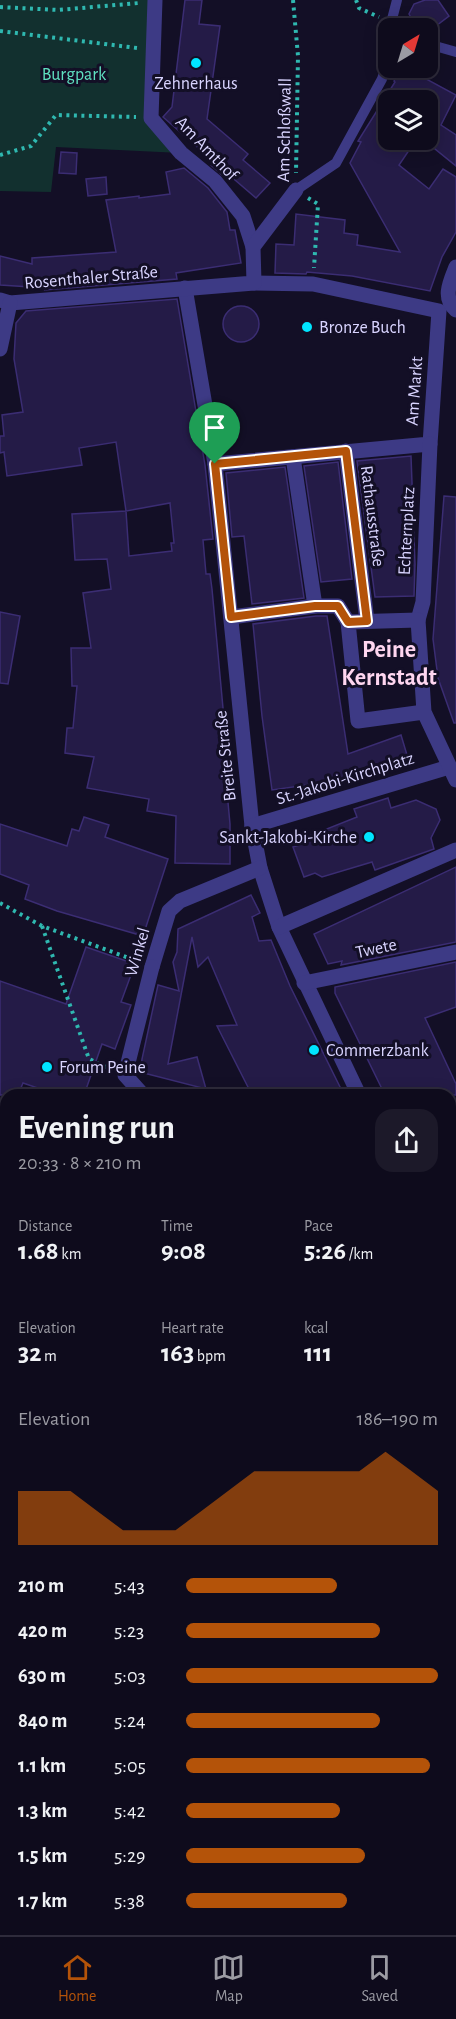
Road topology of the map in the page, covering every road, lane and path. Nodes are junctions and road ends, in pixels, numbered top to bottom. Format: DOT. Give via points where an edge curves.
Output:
graph roads {
  1 [pos="293,0"];
  2 [pos="356,0"];
  3 [pos="397,0"];
  4 [pos="155,1"];
  5 [pos="0,7"];
  6 [pos="394,18"];
  7 [pos="378,19"];
  8 [pos="0,31"];
  9 [pos="438,47"];
  10 [pos="153,50"];
  11 [pos="456,52"];
  12 [pos="382,78"];
  13 [pos="151,118"];
  14 [pos="0,155"];
  15 [pos="296,190"];
  16 [pos="253,247"];
  17 [pos="456,267"];
  18 [pos="254,283"];
  19 [pos="313,284"];
  20 [pos="185,288"];
  21 [pos="5,302"];
  22 [pos="453,308"];
  23 [pos="0,349"];
  24 [pos="430,444"];
  25 [pos="346,451"];
  26 [pos="293,457"];
  27 [pos="215,464"];
  28 [pos="315,606"];
  29 [pos="231,617"];
  30 [pos="418,620"];
  31 [pos="367,621"];
  32 [pos="348,622"];
  33 [pos="424,712"];
  34 [pos="453,773"];
  35 [pos="252,826"];
  36 [pos="456,850"];
  37 [pos="260,868"];
  38 [pos="0,903"];
  39 [pos="42,926"];
  40 [pos="279,927"];
  41 [pos="456,952"];
  42 [pos="152,967"];
  43 [pos="304,983"];
  44 [pos="125,1075"];
  45 [pos="138,1089"];
  46 [pos="356,1089"];
  1 -- 15 [label="path, Am Schloßwall" via="298,57"];
  2 -- 7 [label="path" via="358,8"];
  3 -- 6 [label="lane"];
  4 -- 5 [label="path" via="58,10"];
  4 -- 10 [label="street, Am Amthof"];
  8 -- 10 [label="path"];
  9 -- 11 [label="lane"];
  10 -- 13 [label="street, Am Amthof"];
  12 -- 15 [label="lane" via="336,163"];
  13 -- 14 [label="path" via="56,115 31,146"];
  13 -- 16 [label="street, Am Amthof" via="181,153 215,181 243,216"];
  15 -- 16 [label="street"];
  15 -- 19 [label="path, Am Schloßwall" via="318,204"];
  16 -- 18 [label="street, Am Amthof"];
  17 -- 22 [label="street" via="447,293"];
  18 -- 19 [label="street, Am Markt"];
  18 -- 20 [label="street, Am Markt"];
  19 -- 24 [label="street, Am Markt" via="439,311"];
  20 -- 21 [label="street, Rosenthaler Straße"];
  20 -- 27 [label="street"];
  21 -- 23 [label="street"];
  24 -- 25 [label="street, Am Markt"];
  24 -- 30 [label="street, Echternplatz" via="423,602"];
  25 -- 26 [label="street, Am Markt"];
  25 -- 31 [label="street, Rathausstraße"];
  26 -- 27 [label="street, Am Markt"];
  26 -- 28 [label="street"];
  27 -- 29 [label="street, Breite Straße"];
  28 -- 29 [label="street"];
  28 -- 32 [label="street" via="338,606"];
  29 -- 35 [label="street, Breite Straße"];
  30 -- 31 [label="street"];
  30 -- 33 [label="street, Echternplatz"];
  31 -- 32 [label="street"];
  32 -- 33 [label="street" via="358,721"];
  33 -- 34 [label="street, Echternplatz"];
  34 -- 35 [label="street, St.-Jakobi-Kirchplatz"];
  35 -- 37 [label="street, Breite Straße"];
  36 -- 40 [label="street"];
  37 -- 40 [label="street, Breite Straße"];
  37 -- 42 [label="street, Winkel" via="180,901 170,911"];
  38 -- 39 [label="path"];
  39 -- 42 [label="path"];
  39 -- 44 [label="path" via="89,1059"];
  40 -- 43 [label="street, Breite Straße"];
  41 -- 43 [label="street, Twete"];
  42 -- 44 [label="street, Winkel"];
  43 -- 46 [label="street, Breite Straße"];
  44 -- 45 [label="street"];
}
